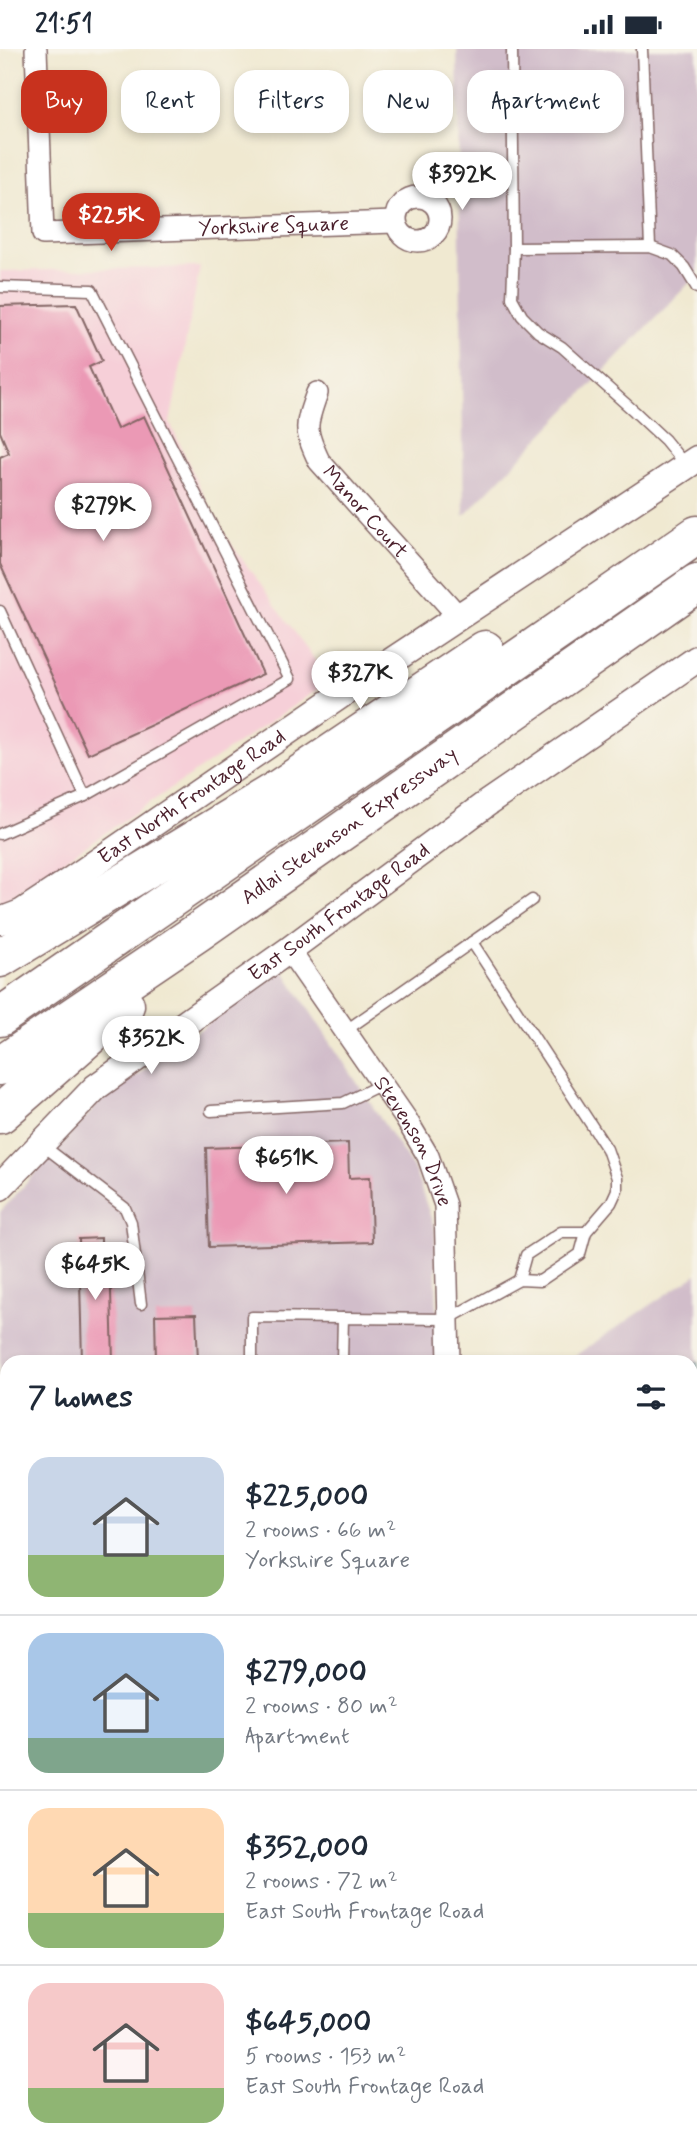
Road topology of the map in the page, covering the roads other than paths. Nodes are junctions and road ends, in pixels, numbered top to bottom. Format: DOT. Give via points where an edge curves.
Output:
graph roads {
  1 [pos="36,49"];
  2 [pos="512,49"];
  3 [pos="642,49"];
  4 [pos="395,222"];
  5 [pos="650,247"];
  6 [pos="514,248"];
  7 [pos="0,287"];
  8 [pos="697,288"];
  9 [pos="317,393"];
  10 [pos="692,462"];
  11 [pos="697,505"];
  12 [pos="697,534"];
  13 [pos="697,583"];
  14 [pos="0,611"];
  15 [pos="459,617"];
  16 [pos="697,659"];
  17 [pos="85,796"];
  18 [pos="0,834"];
  19 [pos="532,900"];
  20 [pos="0,921"];
  21 [pos="198,932"];
  22 [pos="472,942"];
  23 [pos="289,950"];
  24 [pos="0,958"];
  25 [pos="0,1017"];
  26 [pos="345,1031"];
  27 [pos="0,1066"];
  28 [pos="382,1084"];
  29 [pos="211,1111"];
  30 [pos="0,1114"];
  31 [pos="41,1145"];
  32 [pos="0,1187"];
  33 [pos="586,1232"];
  34 [pos="519,1280"];
  35 [pos="141,1304"];
  36 [pos="343,1318"];
  37 [pos="448,1319"];
  38 [pos="252,1355"];
  39 [pos="342,1355"];
  40 [pos="449,1355"];
  1 -- 4 [label="street, Yorkshire Square" via="43,234"];
  2 -- 6 [label="lane"];
  3 -- 5 [label="lane"];
  5 -- 6 [label="lane"];
  5 -- 8 [label="lane" via="671,255"];
  6 -- 10 [label="lane" via="512,298 522,316"];
  7 -- 17 [label="lane" via="92,290 290,679"];
  9 -- 15 [label="street, Manor Court" via="306,424 319,461"];
  10 -- 15 [label="street, East North Frontage Road"];
  11 -- 24 [label="highway" via="280,788"];
  12 -- 25 [label="highway, Adlai Stevenson Expressway"];
  13 -- 21 [label="highway, Adlai Stevenson Expressway"];
  14 -- 17 [label="lane"];
  15 -- 20 [label="street, East North Frontage Road" via="65,884"];
  16 -- 23 [label="street, East South Frontage Road" via="486,804"];
  17 -- 18 [label="lane"];
  19 -- 22 [label="lane"];
  21 -- 27 [label="highway, Adlai Stevenson Expressway"];
  21 -- 30 [label="highway" via="109,1021"];
  22 -- 26 [label="lane"];
  22 -- 33 [label="lane" via="607,1149 617,1190"];
  23 -- 26 [label="street, Stevenson Drive"];
  23 -- 31 [label="street, East South Frontage Road" via="96,1087"];
  26 -- 28 [label="street, Stevenson Drive"];
  28 -- 29 [label="lane" via="343,1103"];
  28 -- 37 [label="street, Stevenson Drive" via="428,1156 445,1205"];
  31 -- 32 [label="street, East South Frontage Road"];
  31 -- 35 [label="lane" via="125,1208"];
  33 -- 34 [label="lane" via="580,1254 540,1281"];
  33 -- 34 [label="lane" via="561,1232 526,1255"];
  34 -- 37 [label="lane"];
  36 -- 37 [label="lane"];
  36 -- 38 [label="lane" via="252,1317"];
  36 -- 39 [label="lane"];
  37 -- 40 [label="street, Stevenson Drive"];
}
